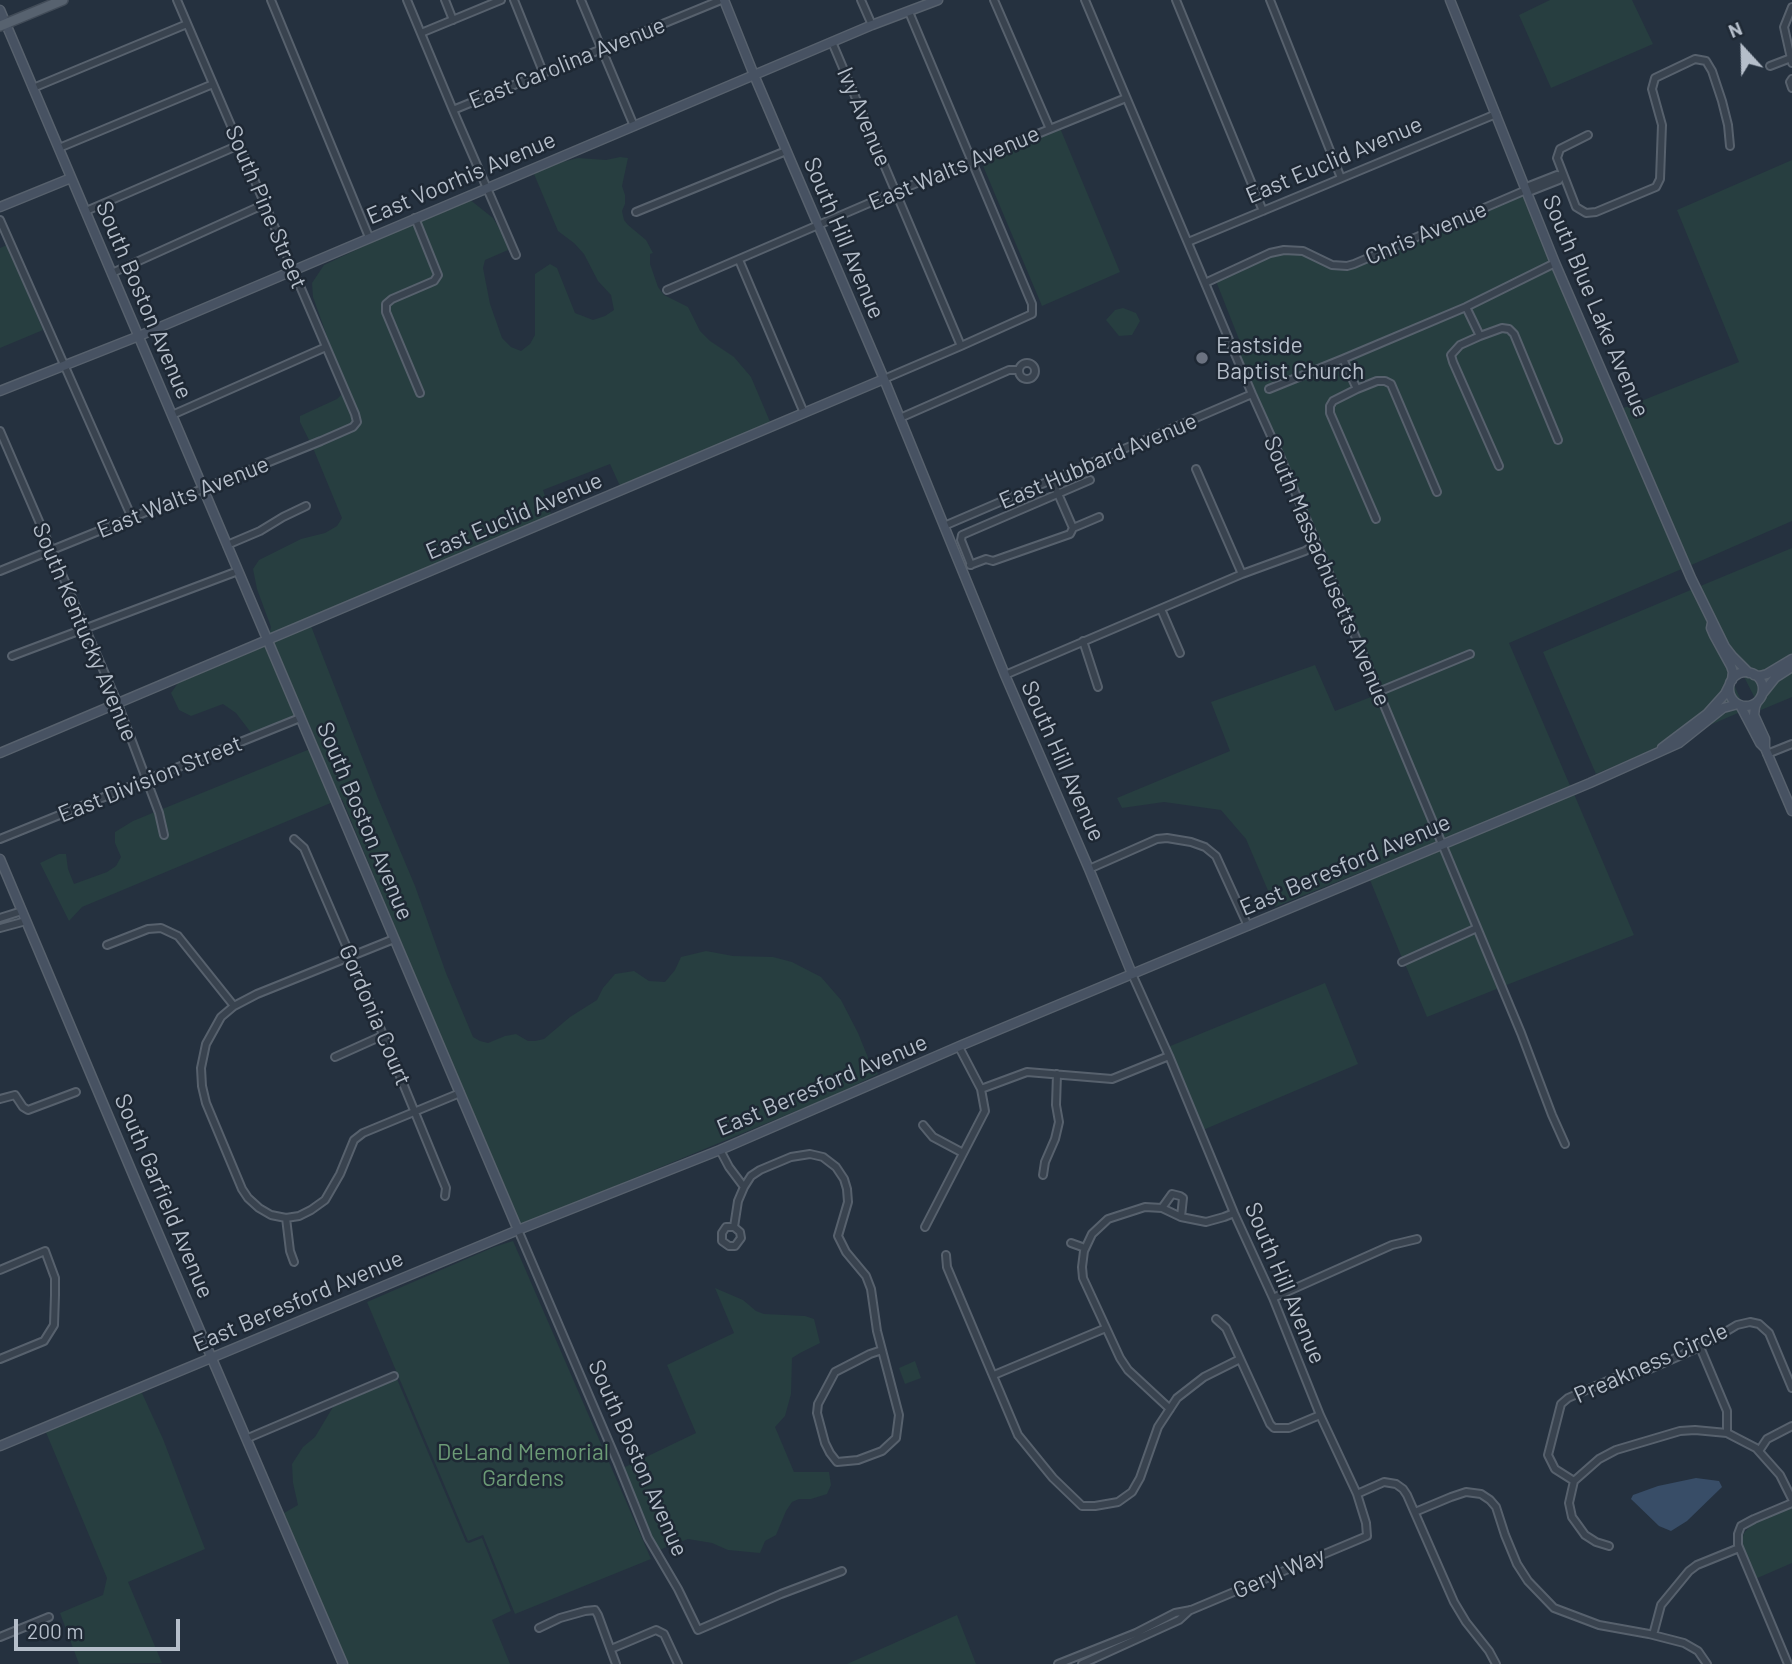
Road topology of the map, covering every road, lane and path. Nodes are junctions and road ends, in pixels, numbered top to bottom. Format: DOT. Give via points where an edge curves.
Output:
graph roads {
  1 [pos="63,0"];
  2 [pos="177,0"];
  3 [pos="271,0"];
  4 [pos="407,0"];
  5 [pos="445,0"];
  6 [pos="501,0"];
  7 [pos="514,0"];
  8 [pos="581,0"];
  9 [pos="722,0"];
  10 [pos="861,0"];
  11 [pos="938,0"];
  12 [pos="994,0"];
  13 [pos="1085,0"];
  14 [pos="1176,0"];
  15 [pos="1270,0"];
  16 [pos="1450,0"];
  17 [pos="1792,7"];
  18 [pos="0,10"];
  19 [pos="909,12"];
  20 [pos="453,20"];
  21 [pos="187,24"];
  22 [pos="3,25"];
  23 [pos="872,25"];
  24 [pos="421,33"];
  25 [pos="832,42"];
  26 [pos="602,49"];
  27 [pos="1791,61"];
  28 [pos="1770,66"];
  29 [pos="543,72"];
  30 [pos="754,75"];
  31 [pos="1792,79"];
  32 [pos="213,84"];
  33 [pos="33,88"];
  34 [pos="1792,88"];
  35 [pos="1126,98"];
  36 [pos="453,110"];
  37 [pos="1496,114"];
  38 [pos="634,125"];
  39 [pos="1050,129"];
  40 [pos="1588,135"];
  41 [pos="239,145"];
  42 [pos="1730,146"];
  43 [pos="59,148"];
  44 [pos="786,151"];
  45 [pos="972,162"];
  46 [pos="1563,176"];
  47 [pos="71,178"];
  48 [pos="1341,178"];
  49 [pos="488,187"];
  50 [pos="1527,189"];
  51 [pos="895,192"];
  52 [pos="265,205"];
  53 [pos="0,207"];
  54 [pos="86,211"];
  55 [pos="1263,211"];
  56 [pos="636,212"];
  57 [pos="415,218"];
  58 [pos="0,220"];
  59 [pos="818,226"];
  60 [pos="369,237"];
  61 [pos="1188,242"];
  62 [pos="516,255"];
  63 [pos="738,260"];
  64 [pos="1555,263"];
  65 [pos="293,270"];
  66 [pos="112,273"];
  67 [pos="1205,283"];
  68 [pos="667,290"];
  69 [pos="1466,307"];
  70 [pos="139,336"];
  71 [pos="1480,337"];
  72 [pos="961,346"];
  73 [pos="326,347"];
  74 [pos="1343,359"];
  75 [pos="64,366"];
  76 [pos="1019,370"];
  77 [pos="884,379"];
  78 [pos="1269,389"];
  79 [pos="1357,389"];
  80 [pos="0,391"];
  81 [pos="420,393"];
  82 [pos="1252,394"];
  83 [pos="804,413"];
  84 [pos="355,414"];
  85 [pos="172,415"];
  86 [pos="900,418"];
  87 [pos="0,430"];
  88 [pos="1558,440"];
  89 [pos="1499,466"];
  90 [pos="1196,469"];
  91 [pos="1052,480"];
  92 [pos="1090,480"];
  93 [pos="204,489"];
  94 [pos="1437,492"];
  95 [pos="1058,494"];
  96 [pos="306,506"];
  97 [pos="1099,517"];
  98 [pos="132,518"];
  99 [pos="1376,519"];
  100 [pos="944,526"];
  101 [pos="1073,528"];
  102 [pos="1316,544"];
  103 [pos="227,545"];
  104 [pos="51,551"];
  105 [pos="971,565"];
  106 [pos="962,569"];
  107 [pos="0,571"];
  108 [pos="238,571"];
  109 [pos="1242,574"];
  110 [pos="1161,609"];
  111 [pos="1712,623"];
  112 [pos="86,630"];
  113 [pos="268,641"];
  114 [pos="1083,641"];
  115 [pos="1180,653"];
  116 [pos="1470,654"];
  117 [pos="12,656"];
  118 [pos="1792,659"];
  119 [pos="1792,667"];
  120 [pos="1751,674"];
  121 [pos="1005,675"];
  122 [pos="1731,682"];
  123 [pos="1098,687"];
  124 [pos="1378,692"];
  125 [pos="1760,698"];
  126 [pos="118,704"];
  127 [pos="1739,705"];
  128 [pos="300,718"];
  129 [pos="1792,744"];
  130 [pos="1766,751"];
  131 [pos="1657,752"];
  132 [pos="0,753"];
  133 [pos="147,781"];
  134 [pos="1792,811"];
  135 [pos="164,835"];
  136 [pos="0,839"];
  137 [pos="294,839"];
  138 [pos="1443,846"];
  139 [pos="0,859"];
  140 [pos="1089,869"];
  141 [pos="22,911"];
  142 [pos="0,918"];
  143 [pos="26,921"];
  144 [pos="1248,926"];
  145 [pos="0,928"];
  146 [pos="1477,928"];
  147 [pos="394,939"];
  148 [pos="107,946"];
  149 [pos="351,957"];
  150 [pos="1402,962"];
  151 [pos="1132,974"];
  152 [pos="234,1006"];
  153 [pos="384,1035"];
  154 [pos="959,1047"];
  155 [pos="1169,1056"];
  156 [pos="335,1057"];
  157 [pos="1057,1074"];
  158 [pos="981,1089"];
  159 [pos="76,1092"];
  160 [pos="460,1093"];
  161 [pos="0,1099"];
  162 [pos="415,1111"];
  163 [pos="923,1125"];
  164 [pos="1565,1144"];
  165 [pos="720,1150"];
  166 [pos="963,1153"];
  167 [pos="1043,1175"];
  168 [pos="744,1187"];
  169 [pos="445,1196"];
  170 [pos="1162,1208"];
  171 [pos="1234,1213"];
  172 [pos="286,1217"];
  173 [pos="1181,1217"];
  174 [pos="734,1227"];
  175 [pos="925,1227"];
  176 [pos="518,1230"];
  177 [pos="1417,1239"];
  178 [pos="1071,1243"];
  179 [pos="1085,1248"];
  180 [pos="946,1255"];
  181 [pos="294,1262"];
  182 [pos="0,1270"];
  183 [pos="1273,1298"];
  184 [pos="1216,1319"];
  185 [pos="1106,1328"];
  186 [pos="1700,1347"];
  187 [pos="882,1350"];
  188 [pos="212,1357"];
  189 [pos="0,1359"];
  190 [pos="1240,1359"];
  191 [pos="993,1375"];
  192 [pos="394,1376"];
  193 [pos="1792,1388"];
  194 [pos="1170,1409"];
  195 [pos="1320,1415"];
  196 [pos="1792,1426"];
  197 [pos="1727,1433"];
  198 [pos="248,1438"];
  199 [pos="0,1446"];
  200 [pos="1759,1451"];
  201 [pos="1574,1481"];
  202 [pos="1357,1494"];
  203 [pos="1792,1501"];
  204 [pos="1415,1513"];
  205 [pos="1367,1536"];
  206 [pos="1609,1546"];
  207 [pos="1739,1548"];
  208 [pos="842,1571"];
  209 [pos="49,1617"];
  210 [pos="539,1628"];
  211 [pos="1140,1634"];
  212 [pos="1653,1635"];
  213 [pos="0,1637"];
  214 [pos="611,1649"];
  215 [pos="1070,1661"];
  216 [pos="675,1662"];
  217 [pos="343,1664"];
  218 [pos="617,1664"];
  219 [pos="1058,1664"];
  220 [pos="1082,1664"];
  221 [pos="1496,1664"];
  222 [pos="1707,1664"];
  223 [pos="1788,1664"];
  1 -- 22 [label="main road"];
  2 -- 21 [label="street, South Pine Street"];
  3 -- 60 [label="street"];
  4 -- 24 [label="street"];
  5 -- 20 [label="street"];
  6 -- 20 [label="street"];
  7 -- 29 [label="street"];
  8 -- 26 [label="street"];
  9 -- 26 [label="street, East Carolina Avenue"];
  9 -- 30 [label="street, South Hill Avenue"];
  10 -- 23 [label="street"];
  11 -- 19 [label="street, East Voorhis Avenue"];
  12 -- 39 [label="street"];
  13 -- 35 [label="street, South Massachusetts Avenue"];
  14 -- 55 [label="street"];
  15 -- 48 [label="street"];
  16 -- 37 [label="street, South Blue Lake Avenue"];
  17 -- 27 [label="street" via="1784,27"];
  18 -- 22 [label="street, South Boston Avenue"];
  19 -- 23 [label="street, East Voorhis Avenue"];
  19 -- 45 [label="street"];
  20 -- 24 [label="street"];
  21 -- 32 [label="street, South Pine Street"];
  21 -- 33 [label="street"];
  22 -- 33 [label="street, South Boston Avenue"];
  23 -- 25 [label="street, East Voorhis Avenue"];
  24 -- 36 [label="street"];
  25 -- 30 [label="street, East Voorhis Avenue"];
  25 -- 51 [label="street, Ivy Avenue"];
  26 -- 29 [label="street, East Carolina Avenue"];
  26 -- 38 [label="street"];
  27 -- 28 [label="street"];
  29 -- 36 [label="street, East Carolina Avenue"];
  30 -- 38 [label="street, East Voorhis Avenue"];
  30 -- 44 [label="street, South Hill Avenue"];
  31 -- 34 [label="street"];
  32 -- 41 [label="street, South Pine Street"];
  32 -- 43 [label="street"];
  33 -- 43 [label="street, South Boston Avenue"];
  35 -- 39 [label="street, East Walts Avenue"];
  35 -- 61 [label="street, South Massachusetts Avenue"];
  36 -- 49 [label="street"];
  37 -- 48 [label="street, East Euclid Avenue"];
  37 -- 50 [label="street, South Blue Lake Avenue"];
  38 -- 49 [label="street, East Voorhis Avenue"];
  39 -- 45 [label="street, East Walts Avenue"];
  40 -- 46 [label="street" via="1560,149 1557,158"];
  41 -- 52 [label="street, South Pine Street"];
  41 -- 54 [label="street"];
  42 -- 46 [label="street" via="1712,71 1706,61 1695,59 1655,78 1652,89 1662,125 1656,187 1586,213 1576,207"];
  43 -- 47 [label="street, South Boston Avenue"];
  44 -- 56 [label="street"];
  44 -- 59 [label="street, South Hill Avenue"];
  45 -- 51 [label="street, East Walts Avenue"];
  45 -- 72 [label="street, East Euclid Avenue" via="1032,304 1032,314"];
  46 -- 50 [label="street, Chris Avenue"];
  47 -- 53 [label="street"];
  47 -- 54 [label="street, South Boston Avenue"];
  48 -- 55 [label="street, East Euclid Avenue"];
  49 -- 57 [label="street, East Voorhis Avenue"];
  49 -- 62 [label="street"];
  50 -- 64 [label="street, South Blue Lake Avenue"];
  50 -- 67 [label="street, Chris Avenue" via="1354,264 1332,265 1289,249"];
  51 -- 59 [label="street, East Walts Avenue"];
  51 -- 72 [label="street, Ivy Avenue"];
  52 -- 65 [label="street, South Pine Street"];
  52 -- 66 [label="street"];
  54 -- 66 [label="street, South Boston Avenue"];
  55 -- 61 [label="street, East Euclid Avenue"];
  57 -- 60 [label="street, East Voorhis Avenue"];
  57 -- 81 [label="street" via="438,275 392,299 386,312"];
  58 -- 75 [label="street"];
  59 -- 63 [label="street, East Walts Avenue"];
  59 -- 77 [label="street, South Hill Avenue"];
  60 -- 65 [label="street, East Voorhis Avenue"];
  61 -- 67 [label="street, South Massachusetts Avenue"];
  63 -- 68 [label="street, East Walts Avenue"];
  63 -- 83 [label="street"];
  64 -- 69 [label="street"];
  64 -- 111 [label="street, South Blue Lake Avenue"];
  65 -- 70 [label="street, East Voorhis Avenue"];
  65 -- 73 [label="street, South Pine Street"];
  66 -- 70 [label="street, South Boston Avenue"];
  67 -- 82 [label="street, South Massachusetts Avenue"];
  69 -- 71 [label="street"];
  69 -- 74 [label="street"];
  70 -- 75 [label="street, East Voorhis Avenue"];
  70 -- 85 [label="street, South Boston Avenue"];
  71 -- 88 [label="street" via="1502,328 1514,334"];
  71 -- 89 [label="street" via="1460,345 1451,355"];
  72 -- 77 [label="street, East Euclid Avenue"];
  73 -- 84 [label="street, South Pine Street"];
  73 -- 85 [label="street"];
  74 -- 78 [label="street"];
  74 -- 79 [label="street"];
  75 -- 80 [label="street, East Voorhis Avenue"];
  75 -- 98 [label="street"];
  76 -- 86 [label="street" via="1009,370"];
  77 -- 83 [label="street, East Euclid Avenue"];
  77 -- 86 [label="street, South Hill Avenue"];
  79 -- 94 [label="street" via="1377,381 1391,384"];
  79 -- 99 [label="street" via="1333,401 1330,413"];
  82 -- 91 [label="street, East Hubbard Avenue"];
  82 -- 102 [label="street, South Massachusetts Avenue"];
  83 -- 113 [label="street, East Euclid Avenue"];
  84 -- 93 [label="street, East Walts Avenue" via="354,427"];
  85 -- 93 [label="street, South Boston Avenue"];
  86 -- 100 [label="street, South Hill Avenue"];
  87 -- 104 [label="street, South Kentucky Avenue"];
  90 -- 109 [label="street"];
  91 -- 95 [label="street"];
  91 -- 100 [label="street, East Hubbard Avenue"];
  92 -- 95 [label="street"];
  93 -- 98 [label="street, East Walts Avenue"];
  93 -- 103 [label="street, South Boston Avenue"];
  95 -- 101 [label="street"];
  95 -- 105 [label="street" via="962,535"];
  96 -- 103 [label="street"];
  97 -- 101 [label="street"];
  98 -- 104 [label="street, East Walts Avenue"];
  100 -- 106 [label="street, South Hill Avenue"];
  101 -- 105 [label="street" via="1070,534"];
  102 -- 109 [label="street"];
  102 -- 124 [label="street, South Massachusetts Avenue"];
  103 -- 108 [label="street, South Boston Avenue"];
  104 -- 107 [label="street, East Walts Avenue"];
  104 -- 112 [label="street, South Kentucky Avenue"];
  105 -- 106 [label="street"];
  106 -- 121 [label="street, South Hill Avenue"];
  108 -- 112 [label="street"];
  108 -- 113 [label="street, South Boston Avenue"];
  109 -- 110 [label="street"];
  110 -- 114 [label="street"];
  110 -- 115 [label="street"];
  111 -- 120 [label="street, South Blue Lake Avenue" via="1725,647"];
  111 -- 122 [label="street, South Blue Lake Avenue" via="1733,672"];
  112 -- 117 [label="street"];
  112 -- 126 [label="street, South Kentucky Avenue"];
  113 -- 126 [label="street, East Euclid Avenue"];
  113 -- 128 [label="street, South Boston Avenue"];
  114 -- 121 [label="street"];
  114 -- 123 [label="street"];
  116 -- 124 [label="street"];
  118 -- 120 [label="street" via="1767,674"];
  119 -- 125 [label="street" via="1775,678"];
  120 -- 122 [label="street" via="1739,674"];
  120 -- 125 [label="street" via="1762,686"];
  121 -- 140 [label="street, South Hill Avenue"];
  122 -- 127 [label="street" via="1730,696"];
  122 -- 131 [label="street, East Beresford Avenue" via="1707,714"];
  124 -- 138 [label="street, South Massachusetts Avenue"];
  125 -- 127 [label="street"];
  125 -- 130 [label="street" via="1754,715"];
  126 -- 132 [label="street, East Euclid Avenue"];
  126 -- 133 [label="street, South Kentucky Avenue"];
  127 -- 130 [label="street"];
  127 -- 131 [label="street, East Beresford Avenue" via="1723,708 1679,743"];
  128 -- 133 [label="street, East Division Street"];
  128 -- 147 [label="street, South Boston Avenue"];
  129 -- 130 [label="street"];
  130 -- 134 [label="street"];
  131 -- 138 [label="street, East Beresford Avenue"];
  133 -- 135 [label="street, South Kentucky Avenue"];
  133 -- 136 [label="street, East Division Street"];
  137 -- 149 [label="street, Gordonia Court" via="304,848"];
  138 -- 144 [label="street, East Beresford Avenue"];
  138 -- 146 [label="street, South Massachusetts Avenue"];
  139 -- 141 [label="street, South Garfield Avenue"];
  140 -- 144 [label="street" via="1157,839 1205,847 1216,856"];
  140 -- 151 [label="street, South Hill Avenue"];
  141 -- 142 [label="street"];
  141 -- 143 [label="street, South Garfield Avenue"];
  143 -- 145 [label="street"];
  143 -- 188 [label="street, South Garfield Avenue"];
  144 -- 151 [label="street, East Beresford Avenue"];
  146 -- 150 [label="street"];
  146 -- 164 [label="street, South Massachusetts Avenue"];
  147 -- 149 [label="street"];
  147 -- 160 [label="street, South Boston Avenue"];
  148 -- 152 [label="street" via="148,929 161,928 178,936"];
  149 -- 152 [label="street"];
  149 -- 153 [label="street, Gordonia Court"];
  151 -- 154 [label="street, East Beresford Avenue"];
  151 -- 155 [label="street, South Hill Avenue"];
  152 -- 172 [label="street" via="221,1017 206,1044 201,1068 206,1103 248,1198 271,1215"];
  153 -- 156 [label="street"];
  153 -- 162 [label="street, Gordonia Court"];
  154 -- 158 [label="street"];
  154 -- 165 [label="street, East Beresford Avenue"];
  155 -- 157 [label="street" via="1112,1079"];
  155 -- 171 [label="street, South Hill Avenue"];
  157 -- 158 [label="street" via="1027,1072"];
  157 -- 167 [label="street" via="1059,1122"];
  158 -- 166 [label="street" via="985,1111"];
  159 -- 161 [label="street" via="28,1110 15,1095"];
  160 -- 162 [label="street"];
  160 -- 176 [label="street, South Boston Avenue"];
  162 -- 169 [label="street, Gordonia Court" via="446,1188"];
  162 -- 172 [label="street" via="354,1140 325,1200 299,1216"];
  163 -- 166 [label="street" via="933,1137"];
  165 -- 168 [label="street"];
  165 -- 176 [label="street, East Beresford Avenue"];
  166 -- 175 [label="street"];
  168 -- 174 [label="street"];
  168 -- 187 [label="street" via="760,1170 797,1155 824,1157 836,1167 844,1179 848,1202 838,1236 868,1282"];
  170 -- 173 [label="street"];
  170 -- 173 [label="street" via="1172,1194 1180,1196"];
  170 -- 179 [label="street" via="1145,1207 1108,1219"];
  171 -- 173 [label="street" via="1206,1222"];
  171 -- 183 [label="street, South Hill Avenue"];
  172 -- 181 [label="street"];
  176 -- 188 [label="street, East Beresford Avenue"];
  176 -- 208 [label="street, South Boston Avenue" via="648,1538 698,1630"];
  177 -- 183 [label="street" via="1392,1245"];
  178 -- 179 [label="street"];
  179 -- 185 [label="street" via="1083,1278"];
  180 -- 191 [label="street"];
  182 -- 189 [label="street" via="45,1251 55,1278 54,1325 44,1341"];
  183 -- 195 [label="street, South Hill Avenue"];
  184 -- 190 [label="street" via="1226,1328"];
  185 -- 191 [label="street"];
  185 -- 194 [label="street" via="1128,1370"];
  186 -- 193 [label="street, Preakness Circle" via="1737,1325 1759,1324 1769,1333"];
  186 -- 197 [label="street" via="1727,1410"];
  186 -- 201 [label="street, Preakness Circle" via="1561,1404 1548,1455 1555,1469"];
  187 -- 187 [label="street" via="899,1415 897,1438 882,1451 837,1462 825,1443 818,1404 835,1372"];
  188 -- 198 [label="street, South Garfield Avenue"];
  188 -- 199 [label="street, East Beresford Avenue"];
  190 -- 194 [label="street" via="1205,1377"];
  190 -- 195 [label="street" via="1275,1428 1289,1428"];
  191 -- 194 [label="street" via="1018,1434 1082,1506 1118,1502 1132,1492"];
  192 -- 198 [label="street"];
  195 -- 202 [label="street, South Hill Avenue"];
  196 -- 200 [label="street" via="1767,1439"];
  197 -- 200 [label="street"];
  197 -- 201 [label="street" via="1680,1431 1616,1450"];
  198 -- 217 [label="street, South Garfield Avenue"];
  200 -- 203 [label="street" via="1780,1475"];
  201 -- 206 [label="street" via="1569,1503 1573,1517 1585,1535"];
  202 -- 204 [label="street" via="1384,1482 1396,1484"];
  202 -- 205 [label="street, South Hill Avenue"];
  203 -- 207 [label="street" via="1741,1526"];
  204 -- 212 [label="street" via="1459,1494 1481,1494 1496,1507 1517,1564 1554,1608 1599,1625"];
  204 -- 221 [label="street" via="1454,1602"];
  205 -- 211 [label="street, Geryl Way"];
  207 -- 212 [label="street" via="1689,1571 1661,1605"];
  207 -- 223 [label="street"];
  209 -- 213 [label="street"];
  210 -- 214 [label="street" via="595,1611"];
  211 -- 215 [label="street, Geryl Way"];
  211 -- 220 [label="street, Geryl Way"];
  212 -- 222 [label="street" via="1684,1643 1698,1651"];
  214 -- 216 [label="street" via="656,1630 664,1634"];
  214 -- 218 [label="street"];
  215 -- 219 [label="street, Geryl Way"];
}
